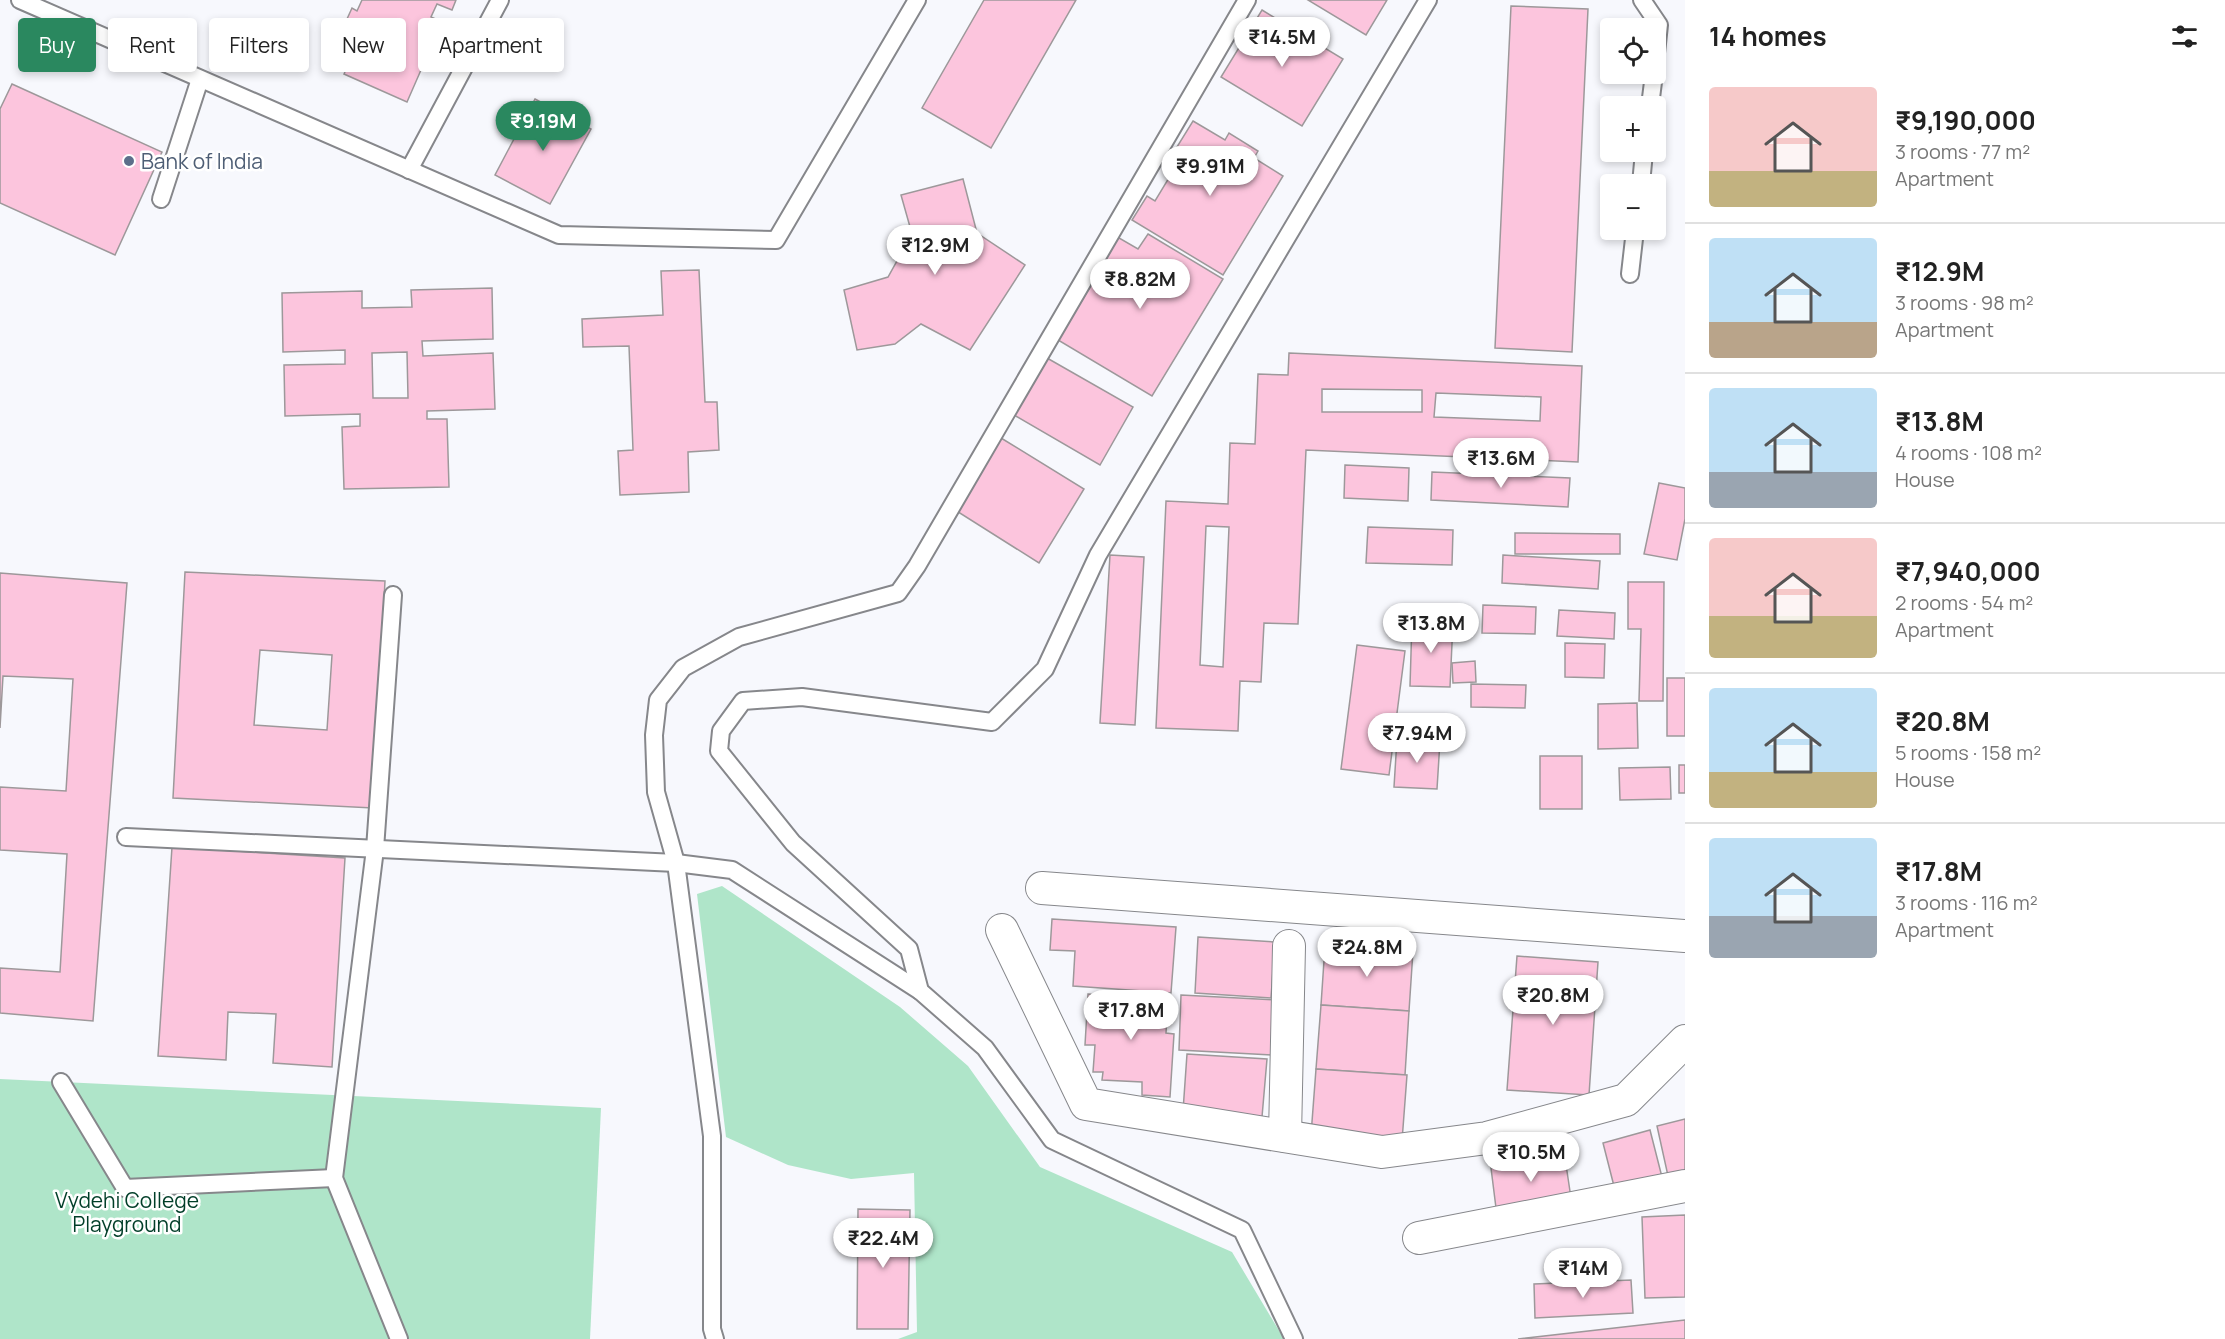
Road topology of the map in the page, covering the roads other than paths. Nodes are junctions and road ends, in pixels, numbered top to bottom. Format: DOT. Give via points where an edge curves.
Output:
graph roads {
  1 [pos="20,0"];
  2 [pos="500,0"];
  3 [pos="917,0"];
  4 [pos="1247,0"];
  5 [pos="1428,0"];
  6 [pos="1642,0"];
  7 [pos="1654,18"];
  8 [pos="200,79"];
  9 [pos="409,170"];
  10 [pos="161,199"];
  11 [pos="1634,240"];
  12 [pos="1630,274"];
  13 [pos="393,595"];
  14 [pos="126,837"];
  15 [pos="375,849"];
  16 [pos="676,863"];
  17 [pos="1042,888"];
  18 [pos="1002,930"];
  19 [pos="1685,936"];
  20 [pos="1289,946"];
  21 [pos="920,991"];
  22 [pos="1685,1041"];
  23 [pos="61,1082"];
  24 [pos="1285,1136"];
  25 [pos="334,1178"];
  26 [pos="1685,1186"];
  27 [pos="1419,1238"];
  28 [pos="399,1339"];
  29 [pos="715,1339"];
  30 [pos="1294,1339"];
  1 -- 8 [label="lane"];
  2 -- 9 [label="lane"];
  3 -- 9 [label="lane" via="776,240 558,235"];
  4 -- 16 [label="lane" via="917,566 897,593 739,637 683,668 658,700 654,735 656,792"];
  5 -- 21 [label="lane" via="1098,555 1045,669 992,722 802,697 743,701 721,731 719,751 793,843 909,949"];
  6 -- 7 [label="lane"];
  8 -- 9 [label="lane"];
  8 -- 10 [label="lane"];
  11 -- 12 [label="lane"];
  13 -- 15 [label="lane"];
  14 -- 15 [label="lane"];
  15 -- 16 [label="lane"];
  15 -- 25 [label="lane"];
  16 -- 21 [label="lane" via="732,870"];
  16 -- 29 [label="lane" via="712,1136"];
  17 -- 19 [label="street"];
  18 -- 24 [label="street" via="1086,1104"];
  20 -- 24 [label="street"];
  21 -- 30 [label="lane" via="985,1048 1052,1140 1242,1230"];
  22 -- 24 [label="street" via="1626,1100 1487,1138 1382,1152"];
  23 -- 25 [label="lane" via="125,1188"];
  25 -- 28 [label="lane"];
  26 -- 27 [label="street"];
}
